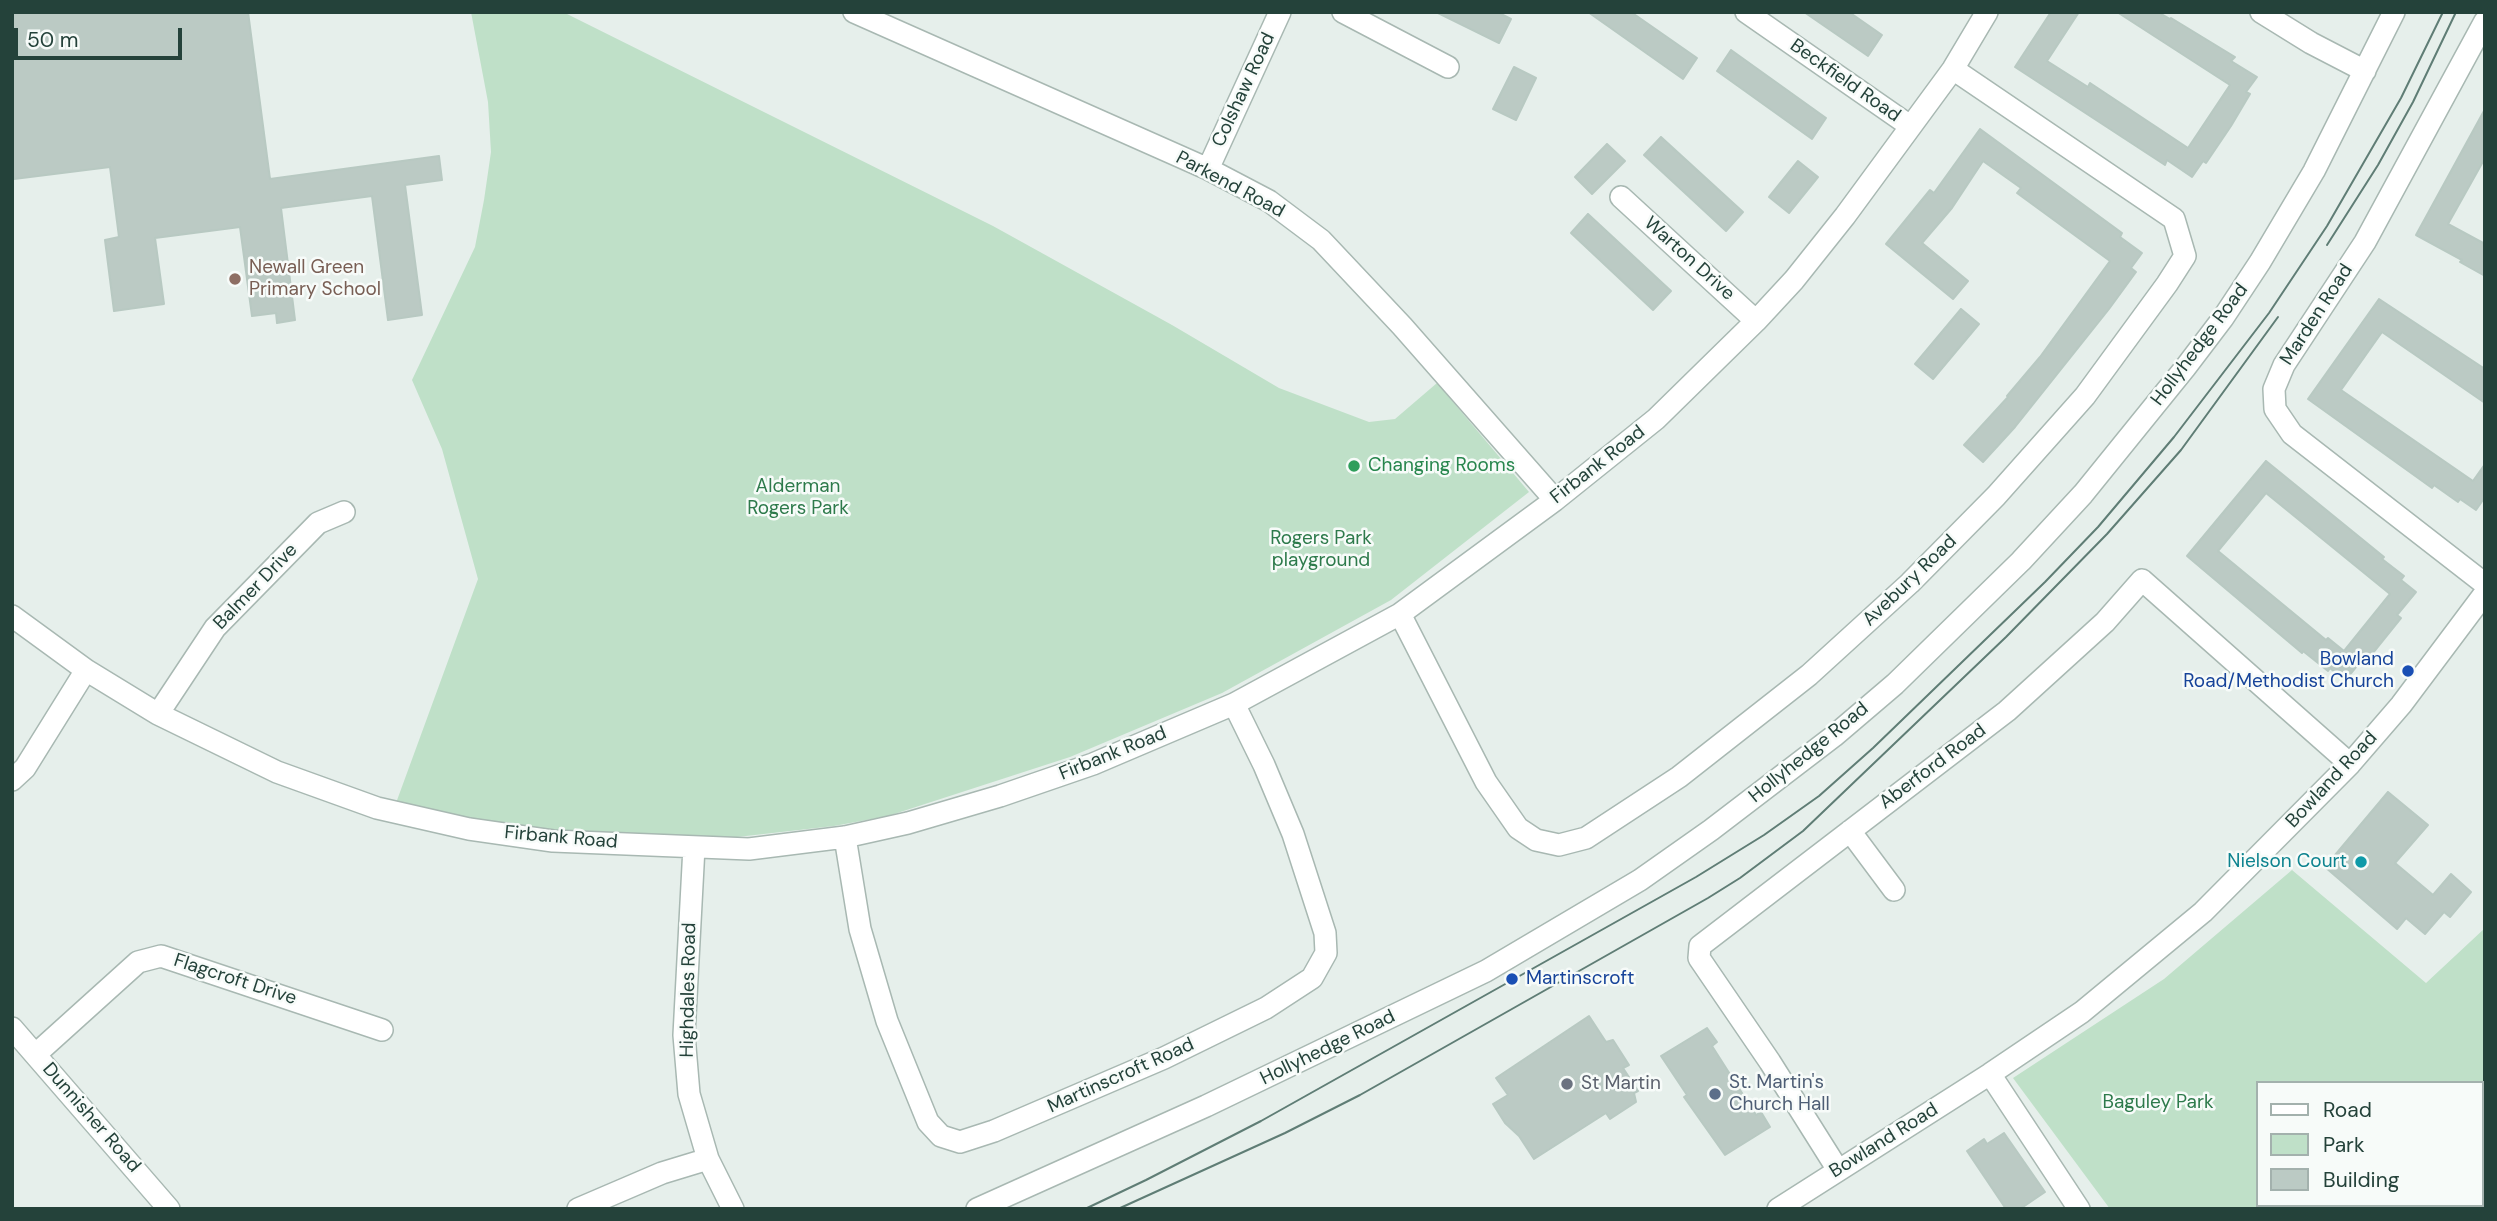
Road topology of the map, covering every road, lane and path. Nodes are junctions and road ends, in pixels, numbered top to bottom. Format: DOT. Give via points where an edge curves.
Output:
graph roads {
  1 [pos="854,12"];
  2 [pos="1280,12"];
  3 [pos="1343,12"];
  4 [pos="1745,12"];
  5 [pos="1987,12"];
  6 [pos="2261,12"];
  7 [pos="2394,12"];
  8 [pos="2485,21"];
  9 [pos="1448,68"];
  10 [pos="1953,69"];
  11 [pos="2365,71"];
  12 [pos="1910,127"];
  13 [pos="1208,169"];
  14 [pos="1621,197"];
  15 [pos="1756,321"];
  16 [pos="1555,500"];
  17 [pos="344,512"];
  18 [pos="2485,584"];
  19 [pos="2485,593"];
  20 [pos="1400,614"];
  21 [pos="12,616"];
  22 [pos="86,670"];
  23 [pos="1234,704"];
  24 [pos="159,714"];
  25 [pos="2350,764"];
  26 [pos="12,780"];
  27 [pos="1850,831"];
  28 [pos="845,837"];
  29 [pos="694,847"];
  30 [pos="1894,890"];
  31 [pos="12,1028"];
  32 [pos="382,1030"];
  33 [pos="36,1054"];
  34 [pos="1990,1074"];
  35 [pos="708,1159"];
  36 [pos="1838,1170"];
  37 [pos="169,1209"];
  38 [pos="578,1209"];
  39 [pos="733,1209"];
  40 [pos="976,1209"];
  41 [pos="1778,1209"];
  42 [pos="2079,1209"];
  1 -- 13 [label="street, Parkend Road"];
  2 -- 13 [label="street, Colshaw Road"];
  3 -- 9 [label="street"];
  4 -- 12 [label="street, Beckfield Road"];
  5 -- 10 [label="street, Firbank Road"];
  6 -- 11 [label="street"];
  7 -- 11 [label="street, Hollyhedge Road"];
  8 -- 18 [label="street, Marden Road" via="2365,242 2284,365 2274,389 2275,409 2292,434"];
  10 -- 12 [label="street, Firbank Road"];
  10 -- 20 [label="street, Avebury Road" via="2174,219 2185,256 2085,396 1910,583 1809,675 1679,777 1586,838 1559,845 1536,840 1518,828 1486,782"];
  11 -- 40 [label="street, Hollyhedge Road" via="2260,262 2134,433 2021,561 1895,684 1834,736 1640,880 1486,971 1218,1100"];
  12 -- 15 [label="street, Firbank Road" via="1845,216"];
  13 -- 16 [label="street, Parkend Road" via="1269,201 1321,240"];
  14 -- 15 [label="street, Warton Drive"];
  15 -- 16 [label="street, Firbank Road" via="1656,419"];
  16 -- 20 [label="street, Firbank Road"];
  17 -- 24 [label="street, Balmer Drive" via="318,523 215,628"];
  19 -- 25 [label="street, Bowland Road"];
  20 -- 23 [label="street, Firbank Road"];
  21 -- 22 [label="street, Firbank Road"];
  22 -- 24 [label="street, Firbank Road"];
  22 -- 26 [label="street" via="25,768"];
  23 -- 28 [label="street, Firbank Road" via="1093,764 1000,796"];
  23 -- 28 [label="street, Martinscroft Road" via="1293,834 1325,933 1326,953 1312,978 1266,1009 994,1131 960,1142 941,1136 928,1122 887,1021 860,929"];
  24 -- 29 [label="street, Firbank Road" via="277,772 377,808 469,829 553,841"];
  25 -- 27 [label="street, Aberford Road" via="2142,580 2105,622 2007,711"];
  25 -- 34 [label="street, Bowland Road" via="2203,912 2081,1012"];
  27 -- 30 [label="street"];
  27 -- 36 [label="street, Aberford Road" via="1704,942 1699,951 1699,958"];
  28 -- 29 [label="street, Firbank Road" via="749,849"];
  29 -- 35 [label="street, Highdales Road" via="684,1035 689,1094"];
  31 -- 33 [label="street, Dunnisher Road"];
  32 -- 33 [label="street, Flagcroft Drive" via="161,956 138,962"];
  33 -- 37 [label="street, Dunnisher Road"];
  34 -- 36 [label="street, Bowland Road"];
  34 -- 42 [label="street"];
  35 -- 38 [label="street"];
  35 -- 39 [label="street, Highdales Road"];
  36 -- 41 [label="street, Bowland Road"];
}
